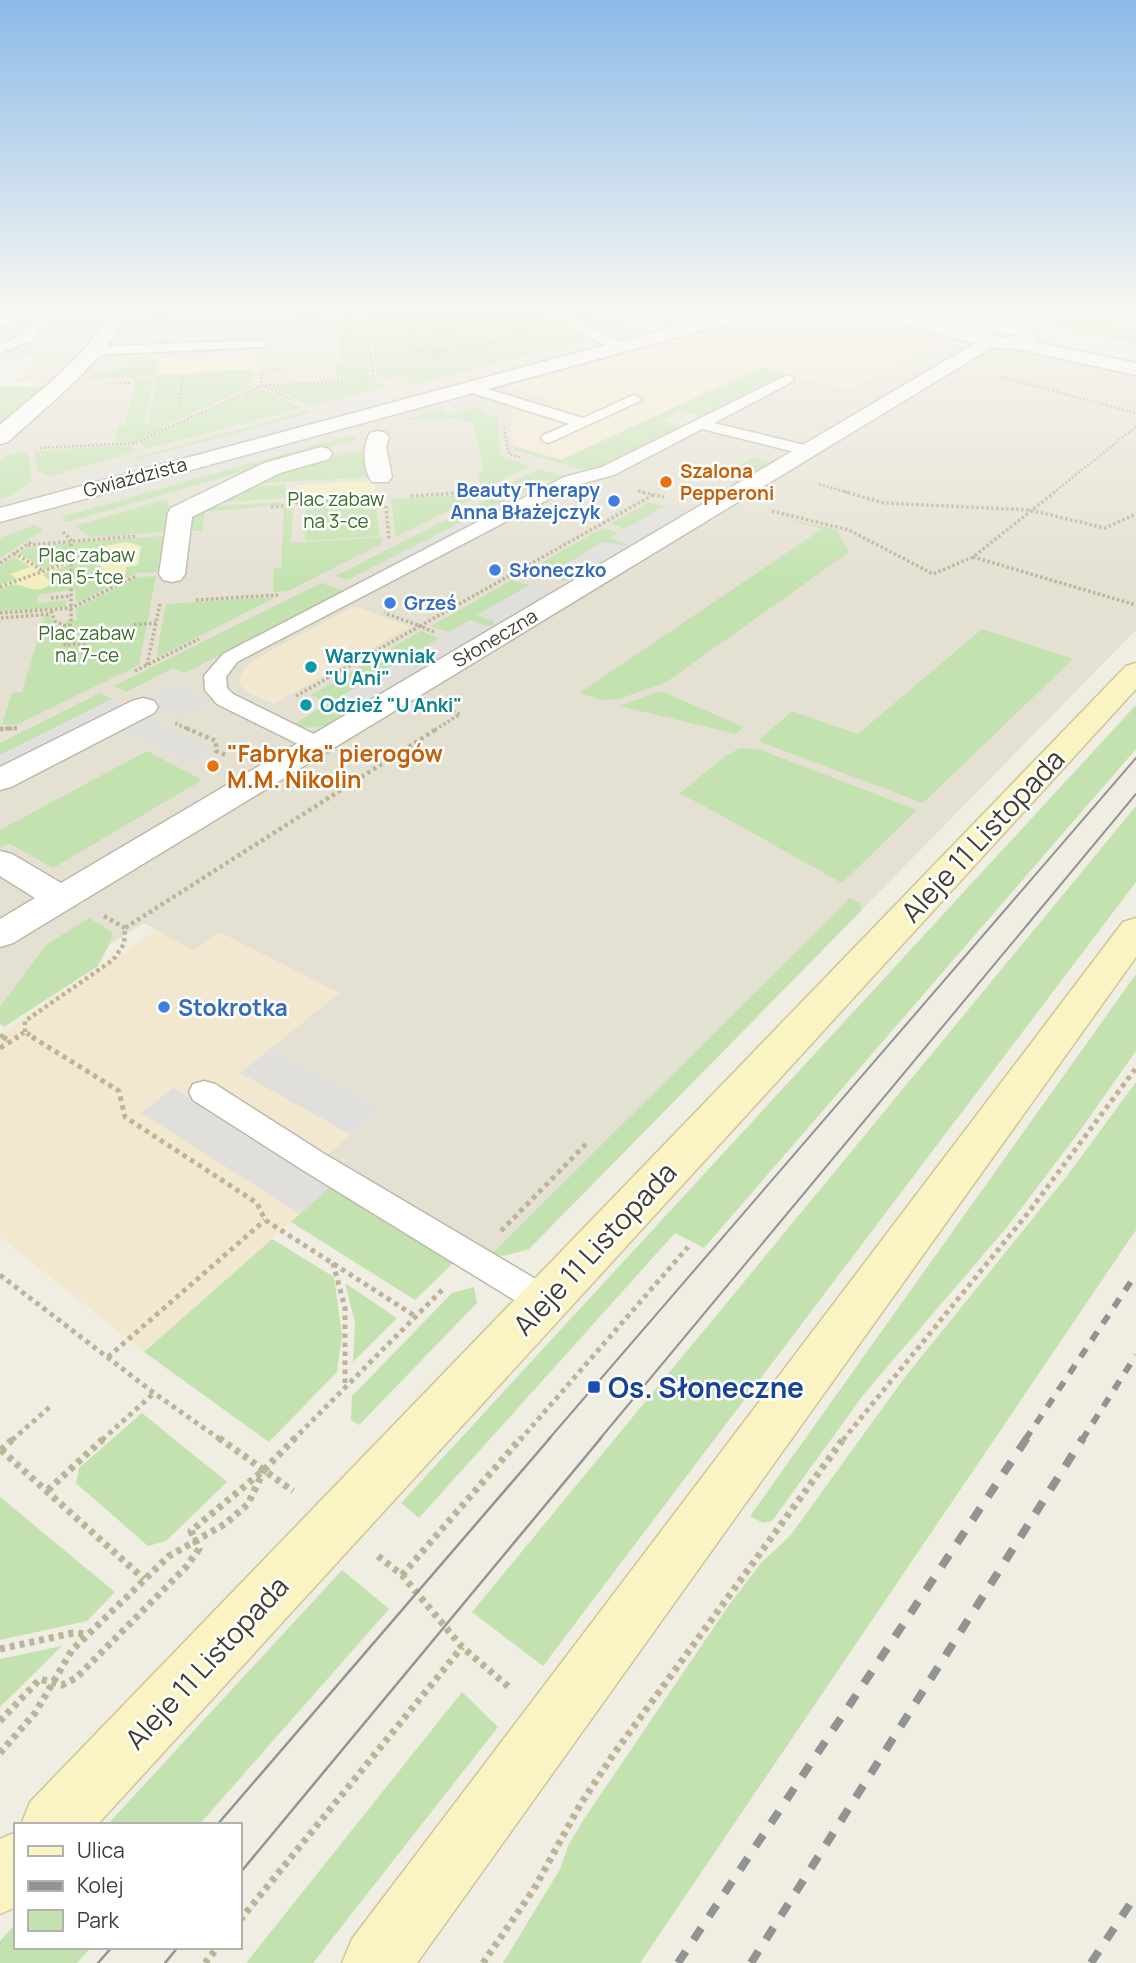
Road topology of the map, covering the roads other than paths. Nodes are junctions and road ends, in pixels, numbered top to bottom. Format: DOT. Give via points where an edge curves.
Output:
graph roads {
  1 [pos="39,402"];
  2 [pos="415,402"];
  3 [pos="459,402"];
  4 [pos="515,402"];
  5 [pos="631,402"];
  6 [pos="743,402"];
  7 [pos="889,402"];
  8 [pos="584,423"];
  9 [pos="700,424"];
  10 [pos="0,437"];
  11 [pos="378,438"];
  12 [pos="549,438"];
  13 [pos="807,450"];
  14 [pos="380,477"];
  15 [pos="0,515"];
  16 [pos="172,574"];
  17 [pos="1136,672"];
  18 [pos="143,708"];
  19 [pos="318,745"];
  20 [pos="0,780"];
  21 [pos="0,860"];
  22 [pos="60,898"];
  23 [pos="1136,930"];
  24 [pos="0,935"];
  25 [pos="204,1092"];
  26 [pos="544,1301"];
  27 [pos="55,1823"];
  28 [pos="14,1867"];
  29 [pos="0,1881"];
  30 [pos="376,1963"];
  1 -- 10 [label="street"];
  2 -- 15 [label="street, Gwiaździsta"];
  3 -- 11 [label="street" via="383,423"];
  4 -- 8 [label="lane"];
  5 -- 8 [label="lane"];
  6 -- 9 [label="lane"];
  7 -- 13 [label="street, Słoneczna"];
  8 -- 12 [label="lane"];
  9 -- 13 [label="lane"];
  9 -- 19 [label="lane" via="608,471 570,481 254,645 230,658 215,676 216,690 225,699"];
  11 -- 14 [label="street"];
  11 -- 16 [label="street" via="272,468 180,513"];
  13 -- 19 [label="street, Słoneczna"];
  17 -- 26 [label="main road, Aleje 11 Listopada"];
  18 -- 20 [label="street"];
  19 -- 22 [label="street, Słoneczna"];
  21 -- 22 [label="street"];
  22 -- 24 [label="street, Słoneczna"];
  23 -- 30 [label="main road"];
  25 -- 26 [label="lane"];
  26 -- 27 [label="main road, Aleje 11 Listopada"];
  28 -- 29 [label="main road"];
}
